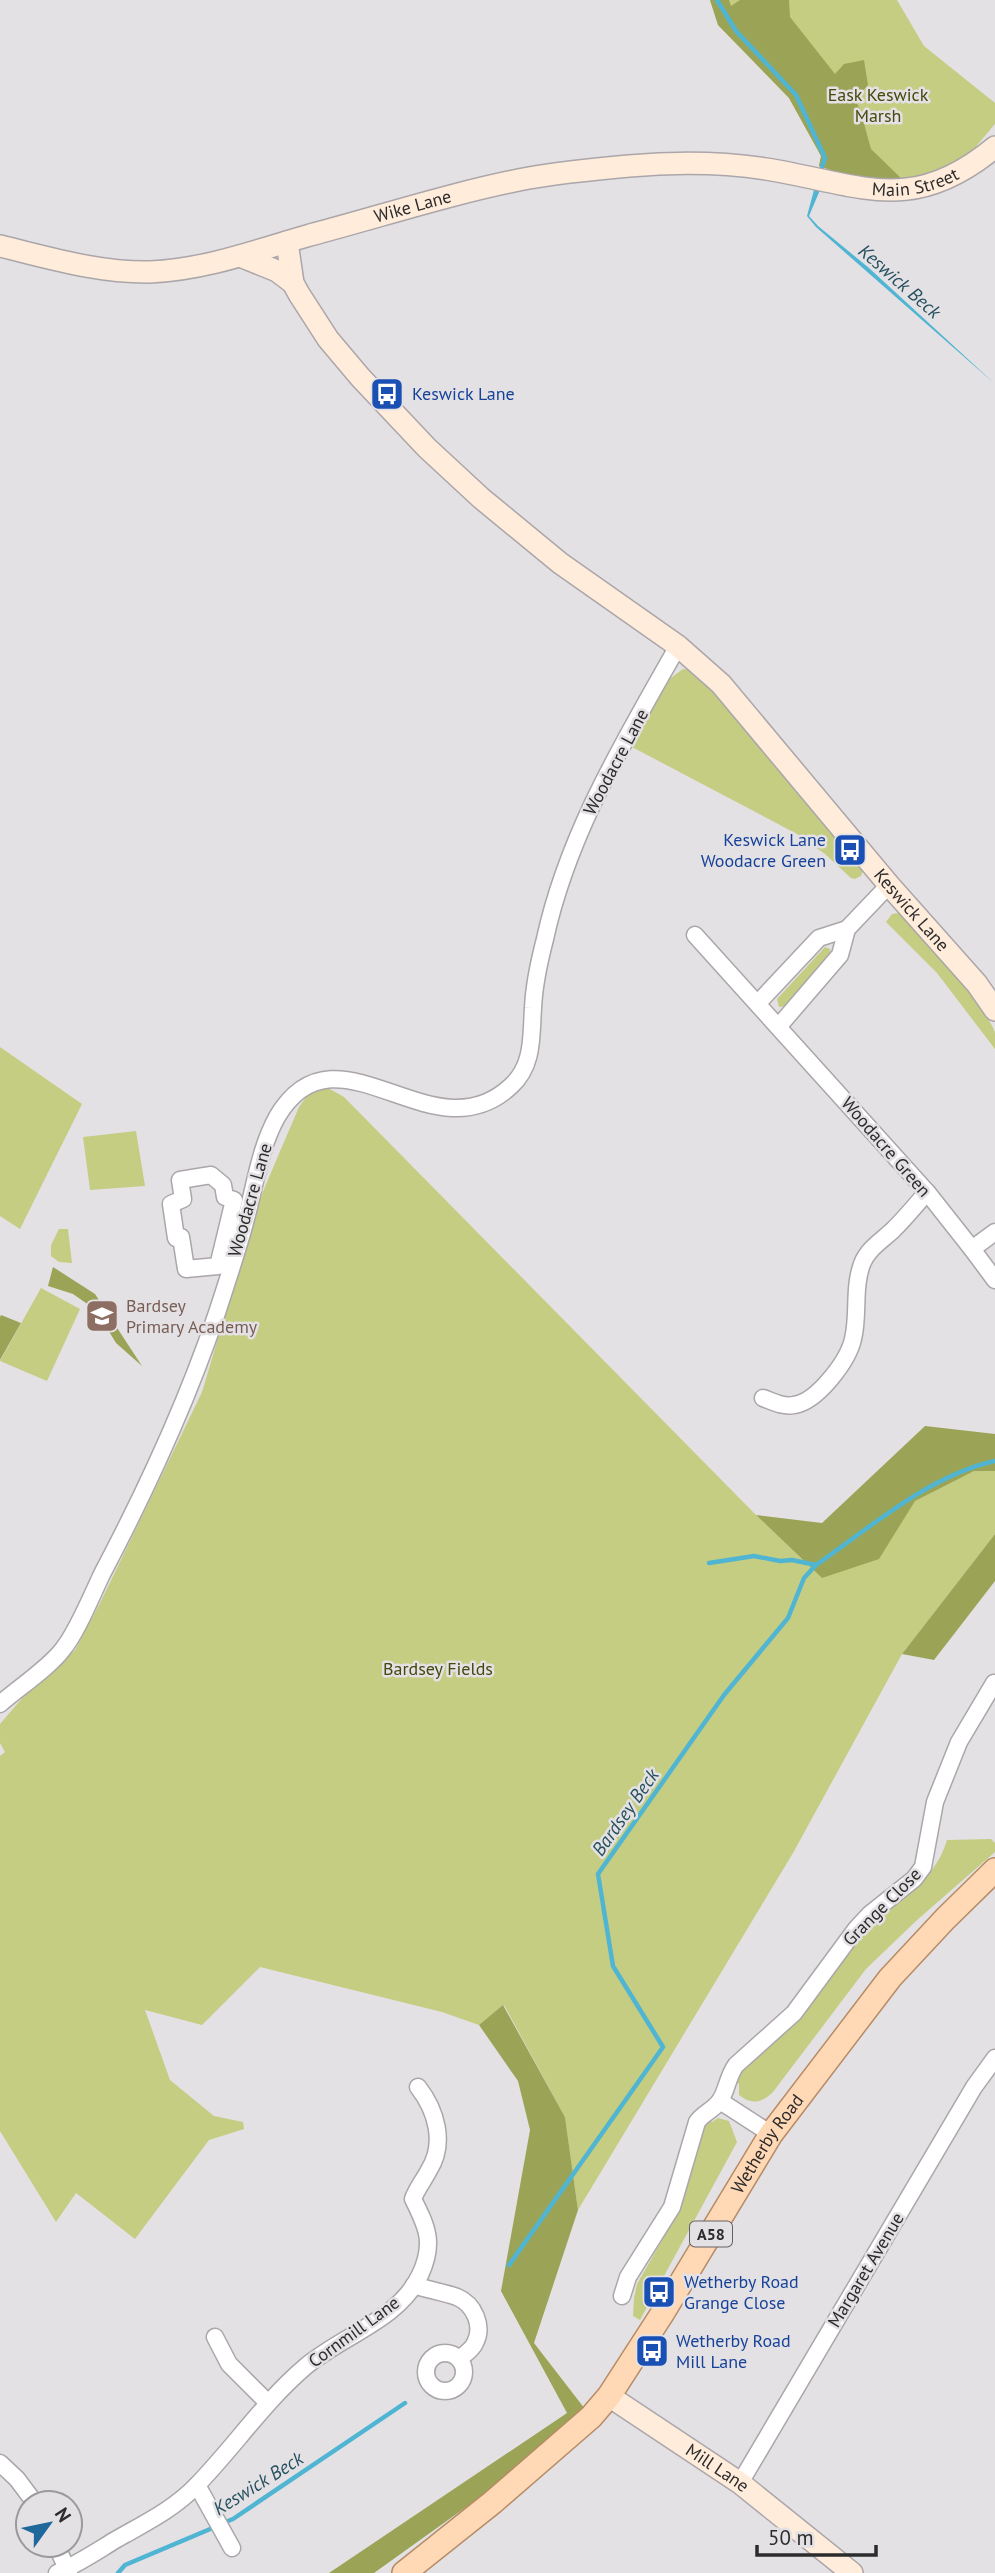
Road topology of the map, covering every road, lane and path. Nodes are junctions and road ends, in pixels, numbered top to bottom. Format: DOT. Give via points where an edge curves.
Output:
graph roads {
  1 [pos="995,147"];
  2 [pos="820,180"];
  3 [pos="287,242"];
  4 [pos="0,246"];
  5 [pos="240,256"];
  6 [pos="293,283"];
  7 [pos="678,646"];
  8 [pos="889,885"];
  9 [pos="848,929"];
  10 [pos="695,935"];
  11 [pos="758,1003"];
  12 [pos="995,1010"];
  13 [pos="779,1026"];
  14 [pos="927,1192"];
  15 [pos="995,1231"];
  16 [pos="972,1249"];
  17 [pos="218,1266"];
  18 [pos="995,1280"];
  19 [pos="763,1398"];
  20 [pos="994,1683"];
  21 [pos="0,1704"];
  22 [pos="995,1870"];
  23 [pos="995,2058"];
  24 [pos="418,2087"];
  25 [pos="720,2101"];
  26 [pos="771,2134"];
  27 [pos="414,2285"];
  28 [pos="622,2296"];
  29 [pos="215,2337"];
  30 [pos="459,2358"];
  31 [pos="609,2396"];
  32 [pos="268,2403"];
  33 [pos="0,2463"];
  34 [pos="740,2483"];
  35 [pos="197,2485"];
  36 [pos="24,2489"];
  37 [pos="232,2547"];
  38 [pos="64,2571"];
  39 [pos="404,2573"];
  40 [pos="852,2573"];
  1 -- 2 [label="street, Main Street" via="961,170 920,188 879,191"];
  2 -- 3 [label="street, Wike Lane" via="692,162 570,172 468,192"];
  3 -- 5 [label="street, Wike Lane"];
  3 -- 6 [label="street, Keswick Lane"];
  4 -- 5 [label="street, Wike Lane" via="121,272 154,272"];
  5 -- 6 [label="street, Keswick Lane"];
  6 -- 7 [label="street, Keswick Lane" via="328,339 427,448 560,563"];
  7 -- 8 [label="street, Keswick Lane" via="721,684"];
  7 -- 21 [label="street, Woodacre Lane" via="609,769 573,845 545,935 524,1071 495,1098 454,1110 335,1078 303,1088 291,1099 265,1143 206,1350 135,1513 63,1650"];
  8 -- 9 [label="street"];
  8 -- 12 [label="street, Keswick Lane"];
  9 -- 11 [label="street" via="819,938"];
  9 -- 13 [label="street" via="840,955"];
  10 -- 11 [label="street, Woodacre Green"];
  11 -- 13 [label="street, Woodacre Green"];
  13 -- 14 [label="street, Woodacre Green"];
  14 -- 16 [label="street, Woodacre Green"];
  14 -- 19 [label="street" via="868,1252 861,1265 853,1340 828,1382 797,1405 782,1406"];
  15 -- 16 [label="street"];
  16 -- 18 [label="street, Woodacre Green"];
  17 -- 17 [label="street" via="186,1269 171,1204 183,1199 180,1180 211,1175 223,1185 225,1197 234,1200"];
  20 -- 25 [label="street, Grange Close" via="958,1742 935,1801 923,1867 856,1929 794,2013 736,2065"];
  22 -- 26 [label="main road, Wetherby Road / A58" via="890,1978"];
  23 -- 34 [label="street, Margaret Avenue"];
  24 -- 27 [label="street, Cornmill Lane" via="432,2108 438,2132 435,2157 413,2199 427,2227 428,2245"];
  25 -- 26 [label="street"];
  25 -- 28 [label="street, Grange Close" via="697,2123 672,2207 628,2277"];
  26 -- 31 [label="main road, Wetherby Road / A58"];
  27 -- 30 [label="street" via="456,2297 474,2312 478,2335 474,2346"];
  27 -- 32 [label="street, Cornmill Lane" via="397,2305 306,2366"];
  29 -- 32 [label="street" via="229,2364"];
  31 -- 34 [label="street, Mill Lane"];
  31 -- 39 [label="main road, Wetherby Road / A58" via="592,2417"];
  32 -- 35 [label="street, Cornmill Lane"];
  33 -- 36 [label="street"];
  34 -- 40 [label="street, Mill Lane"];
  35 -- 37 [label="street"];
  35 -- 38 [label="street, Cornmill Lane" via="168,2509"];
}
